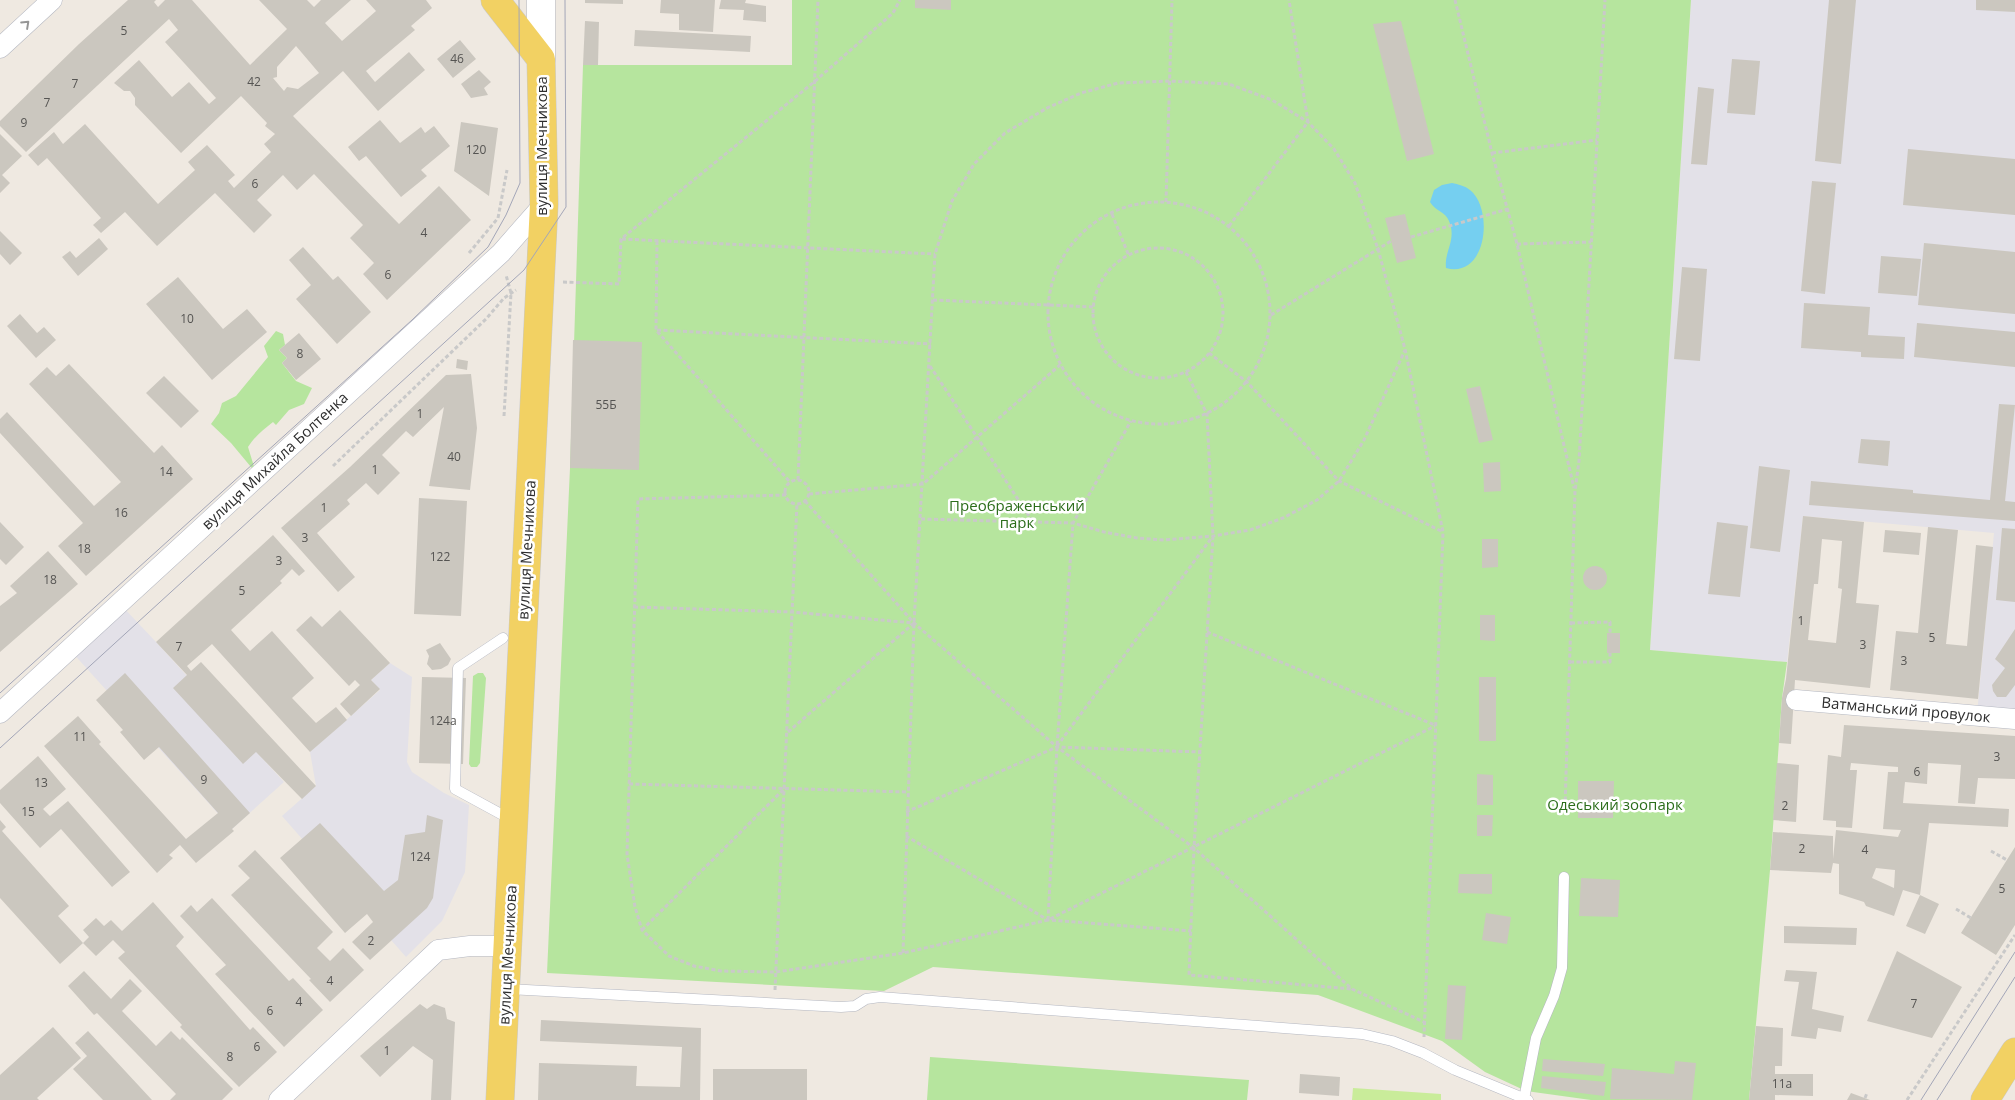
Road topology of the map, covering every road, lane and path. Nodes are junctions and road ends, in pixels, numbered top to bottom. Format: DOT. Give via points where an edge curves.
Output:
graph roads {
  1 [pos="52,0"];
  2 [pos="495,0"];
  3 [pos="541,0"];
  4 [pos="818,0"];
  5 [pos="900,0"];
  6 [pos="1172,0"];
  7 [pos="1289,0"];
  8 [pos="1456,0"];
  9 [pos="1605,0"];
  10 [pos="0,48"];
  11 [pos="542,59"];
  12 [pos="1169,81"];
  13 [pos="814,82"];
  14 [pos="1308,122"];
  15 [pos="1597,140"];
  16 [pos="1492,153"];
  17 [pos="507,170"];
  18 [pos="1166,202"];
  19 [pos="544,204"];
  20 [pos="1508,209"];
  21 [pos="1112,214"];
  22 [pos="494,224"];
  23 [pos="1228,226"];
  24 [pos="1411,237"];
  25 [pos="621,239"];
  26 [pos="657,241"];
  27 [pos="1392,241"];
  28 [pos="1591,242"];
  29 [pos="1518,244"];
  30 [pos="807,248"];
  31 [pos="1378,249"];
  32 [pos="469,254"];
  33 [pos="501,254"];
  34 [pos="935,254"];
  35 [pos="1129,256"];
  36 [pos="539,281"];
  37 [pos="511,293"];
  38 [pos="933,300"];
  39 [pos="1048,305"];
  40 [pos="1094,307"];
  41 [pos="1271,315"];
  42 [pos="656,330"];
  43 [pos="804,338"];
  44 [pos="931,344"];
  45 [pos="1405,349"];
  46 [pos="1209,353"];
  47 [pos="1060,364"];
  48 [pos="929,366"];
  49 [pos="1186,372"];
  50 [pos="1248,382"];
  51 [pos="1207,414"];
  52 [pos="504,416"];
  53 [pos="1131,421"];
  54 [pos="976,437"];
  55 [pos="333,466"];
  56 [pos="798,480"];
  57 [pos="1339,481"];
  58 [pos="790,482"];
  59 [pos="923,484"];
  60 [pos="1575,491"];
  61 [pos="809,494"];
  62 [pos="786,495"];
  63 [pos="804,501"];
  64 [pos="797,503"];
  65 [pos="921,519"];
  66 [pos="1033,522"];
  67 [pos="1073,523"];
  68 [pos="1443,532"];
  69 [pos="1213,536"];
  70 [pos="634,607"];
  71 [pos="792,612"];
  72 [pos="914,623"];
  73 [pos="1571,623"];
  74 [pos="1207,632"];
  75 [pos="1610,633"];
  76 [pos="503,638"];
  77 [pos="1610,653"];
  78 [pos="1570,662"];
  79 [pos="1796,700"];
  80 [pos="0,713"];
  81 [pos="2015,719"];
  82 [pos="1435,726"];
  83 [pos="787,732"];
  84 [pos="1057,747"];
  85 [pos="1200,752"];
  86 [pos="629,784"];
  87 [pos="785,787"];
  88 [pos="907,792"];
  89 [pos="1565,808"];
  90 [pos="906,812"];
  91 [pos="515,822"];
  92 [pos="906,836"];
  93 [pos="1194,848"];
  94 [pos="1991,851"];
  95 [pos="2007,860"];
  96 [pos="1564,877"];
  97 [pos="1956,909"];
  98 [pos="1971,918"];
  99 [pos="1048,920"];
  100 [pos="642,930"];
  101 [pos="1191,931"];
  102 [pos="2015,936"];
  103 [pos="508,946"];
  104 [pos="902,953"];
  105 [pos="776,972"];
  106 [pos="506,989"];
  107 [pos="1352,989"];
  108 [pos="775,1004"];
  109 [pos="1424,1022"];
  110 [pos="1423,1053"];
  111 [pos="2011,1066"];
  112 [pos="1867,1093"];
  113 [pos="1865,1098"];
  114 [pos="1526,1099"];
  115 [pos="280,1100"];
  116 [pos="500,1100"];
  117 [pos="1907,1100"];
  118 [pos="1985,1100"];
  10 -- 1 [label="street, one-way"];
  2 -- 11 [label="main road"];
  3 -- 11 [label="main road, вулиця Мечникова"];
  4 -- 13 [label="path"];
  5 -- 13 [label="path" via="893,13"];
  6 -- 12 [label="path"];
  7 -- 14 [label="path"];
  8 -- 16 [label="path"];
  9 -- 15 [label="path"];
  11 -- 19 [label="main road, вулиця Мечникова"];
  12 -- 14 [label="path" via="1228,84 1272,100"];
  12 -- 18 [label="path"];
  12 -- 34 [label="path" via="1118,83 1081,93 1047,108 1005,133 974,164 956,194"];
  13 -- 25 [label="path"];
  13 -- 30 [label="path"];
  14 -- 23 [label="path"];
  14 -- 31 [label="path" via="1334,149 1355,182"];
  15 -- 16 [label="path"];
  15 -- 28 [label="path"];
  16 -- 20 [label="path"];
  17 -- 22 [label="path"];
  18 -- 21 [label="path" via="1133,205"];
  18 -- 23 [label="path" via="1199,209"];
  19 -- 33 [label="street, вулиця Михайла Болтенка"];
  19 -- 36 [label="main road, вулиця Мечникова"];
  20 -- 24 [label="path"];
  20 -- 29 [label="path"];
  21 -- 35 [label="path"];
  21 -- 39 [label="path" via="1091,225 1070,248 1055,274"];
  22 -- 32 [label="path"];
  22 -- 33 [label="path"];
  23 -- 41 [label="path" via="1252,251 1266,282"];
  25 -- 26 [label="path"];
  25 -- 36 [label="path" via="619,284"];
  26 -- 30 [label="path"];
  26 -- 42 [label="path"];
  27 -- 31 [label="path"];
  28 -- 29 [label="path"];
  28 -- 60 [label="path"];
  29 -- 60 [label="path"];
  30 -- 34 [label="path"];
  30 -- 43 [label="path"];
  31 -- 41 [label="path"];
  31 -- 45 [label="path"];
  33 -- 37 [label="path"];
  33 -- 80 [label="street, вулиця Михайла Болтенка"];
  34 -- 38 [label="path"];
  35 -- 40 [label="path" via="1108,272 1098,289"];
  35 -- 46 [label="path" via="1157,248 1176,251 1193,258 1208,271 1218,287 1223,305 1223,324 1217,343"];
  36 -- 37 [label="path"];
  36 -- 91 [label="main road, вулиця Мечникова"];
  37 -- 52 [label="path"];
  37 -- 55 [label="path"];
  38 -- 39 [label="path"];
  38 -- 44 [label="path"];
  39 -- 40 [label="path"];
  39 -- 47 [label="path" via="1050,335"];
  40 -- 49 [label="path" via="1095,327 1102,346 1114,361 1131,372 1150,378"];
  41 -- 50 [label="path" via="1260,361"];
  42 -- 43 [label="path"];
  42 -- 58 [label="path"];
  43 -- 44 [label="path"];
  43 -- 56 [label="path"];
  44 -- 48 [label="path"];
  45 -- 57 [label="path" via="1364,440"];
  45 -- 68 [label="path"];
  46 -- 49 [label="path"];
  46 -- 50 [label="path"];
  47 -- 53 [label="path" via="1078,390 1102,409"];
  47 -- 54 [label="path"];
  48 -- 54 [label="path"];
  48 -- 59 [label="path"];
  49 -- 51 [label="path"];
  50 -- 51 [label="path"];
  50 -- 57 [label="path"];
  51 -- 53 [label="path" via="1182,422"];
  51 -- 69 [label="path"];
  53 -- 67 [label="path"];
  54 -- 59 [label="path"];
  54 -- 66 [label="path"];
  56 -- 58 [label="path"];
  56 -- 61 [label="path" via="808,486"];
  57 -- 68 [label="path"];
  57 -- 69 [label="path" via="1317,500 1283,518 1250,530"];
  58 -- 62 [label="path"];
  59 -- 61 [label="path"];
  59 -- 65 [label="path"];
  60 -- 73 [label="path"];
  61 -- 63 [label="path"];
  62 -- 64 [label="path"];
  62 -- 70 [label="path" via="638,499"];
  63 -- 64 [label="path"];
  63 -- 72 [label="path"];
  64 -- 71 [label="path"];
  65 -- 66 [label="path"];
  65 -- 72 [label="path"];
  66 -- 67 [label="path"];
  67 -- 69 [label="path" via="1137,538 1164,540"];
  67 -- 84 [label="path"];
  68 -- 82 [label="path"];
  69 -- 74 [label="path"];
  69 -- 84 [label="path"];
  70 -- 71 [label="path"];
  70 -- 86 [label="path"];
  71 -- 72 [label="path"];
  71 -- 83 [label="path"];
  72 -- 83 [label="path"];
  72 -- 84 [label="path"];
  72 -- 88 [label="path"];
  73 -- 75 [label="path" via="1610,622"];
  73 -- 78 [label="path"];
  74 -- 82 [label="path"];
  74 -- 85 [label="path"];
  76 -- 91 [label="lane" via="458,668 455,789"];
  77 -- 78 [label="path" via="1610,662"];
  78 -- 89 [label="path"];
  79 -- 81 [label="street, Ватманський провулок"];
  82 -- 93 [label="path"];
  82 -- 109 [label="path"];
  83 -- 87 [label="path"];
  84 -- 85 [label="path"];
  84 -- 90 [label="path"];
  84 -- 93 [label="path"];
  84 -- 99 [label="path"];
  85 -- 93 [label="path"];
  86 -- 87 [label="path"];
  86 -- 100 [label="path" via="627,854"];
  87 -- 88 [label="path"];
  87 -- 100 [label="path"];
  87 -- 105 [label="path"];
  88 -- 90 [label="path"];
  90 -- 92 [label="path"];
  91 -- 103 [label="main road, вулиця Мечникова"];
  92 -- 99 [label="path"];
  92 -- 104 [label="path"];
  93 -- 99 [label="path"];
  93 -- 101 [label="path"];
  93 -- 107 [label="path"];
  94 -- 95 [label="path"];
  96 -- 114 [label="lane" via="1562,968 1536,1038"];
  97 -- 98 [label="path"];
  99 -- 101 [label="path"];
  99 -- 104 [label="path"];
  100 -- 105 [label="path" via="669,956 694,966 721,971"];
  101 -- 107 [label="path" via="1190,975"];
  102 -- 117 [label="path"];
  103 -- 106 [label="main road, вулиця Мечникова"];
  103 -- 115 [label="street" via="438,950"];
  104 -- 105 [label="path"];
  105 -- 108 [label="path"];
  106 -- 108 [label="lane"];
  106 -- 116 [label="main road, вулиця Мечникова"];
  107 -- 109 [label="path"];
  108 -- 110 [label="lane" via="841,1007 880,998 1362,1034"];
  109 -- 110 [label="path"];
  110 -- 114 [label="lane"];
  111 -- 118 [label="main road"];
  112 -- 113 [label="path"];
}
